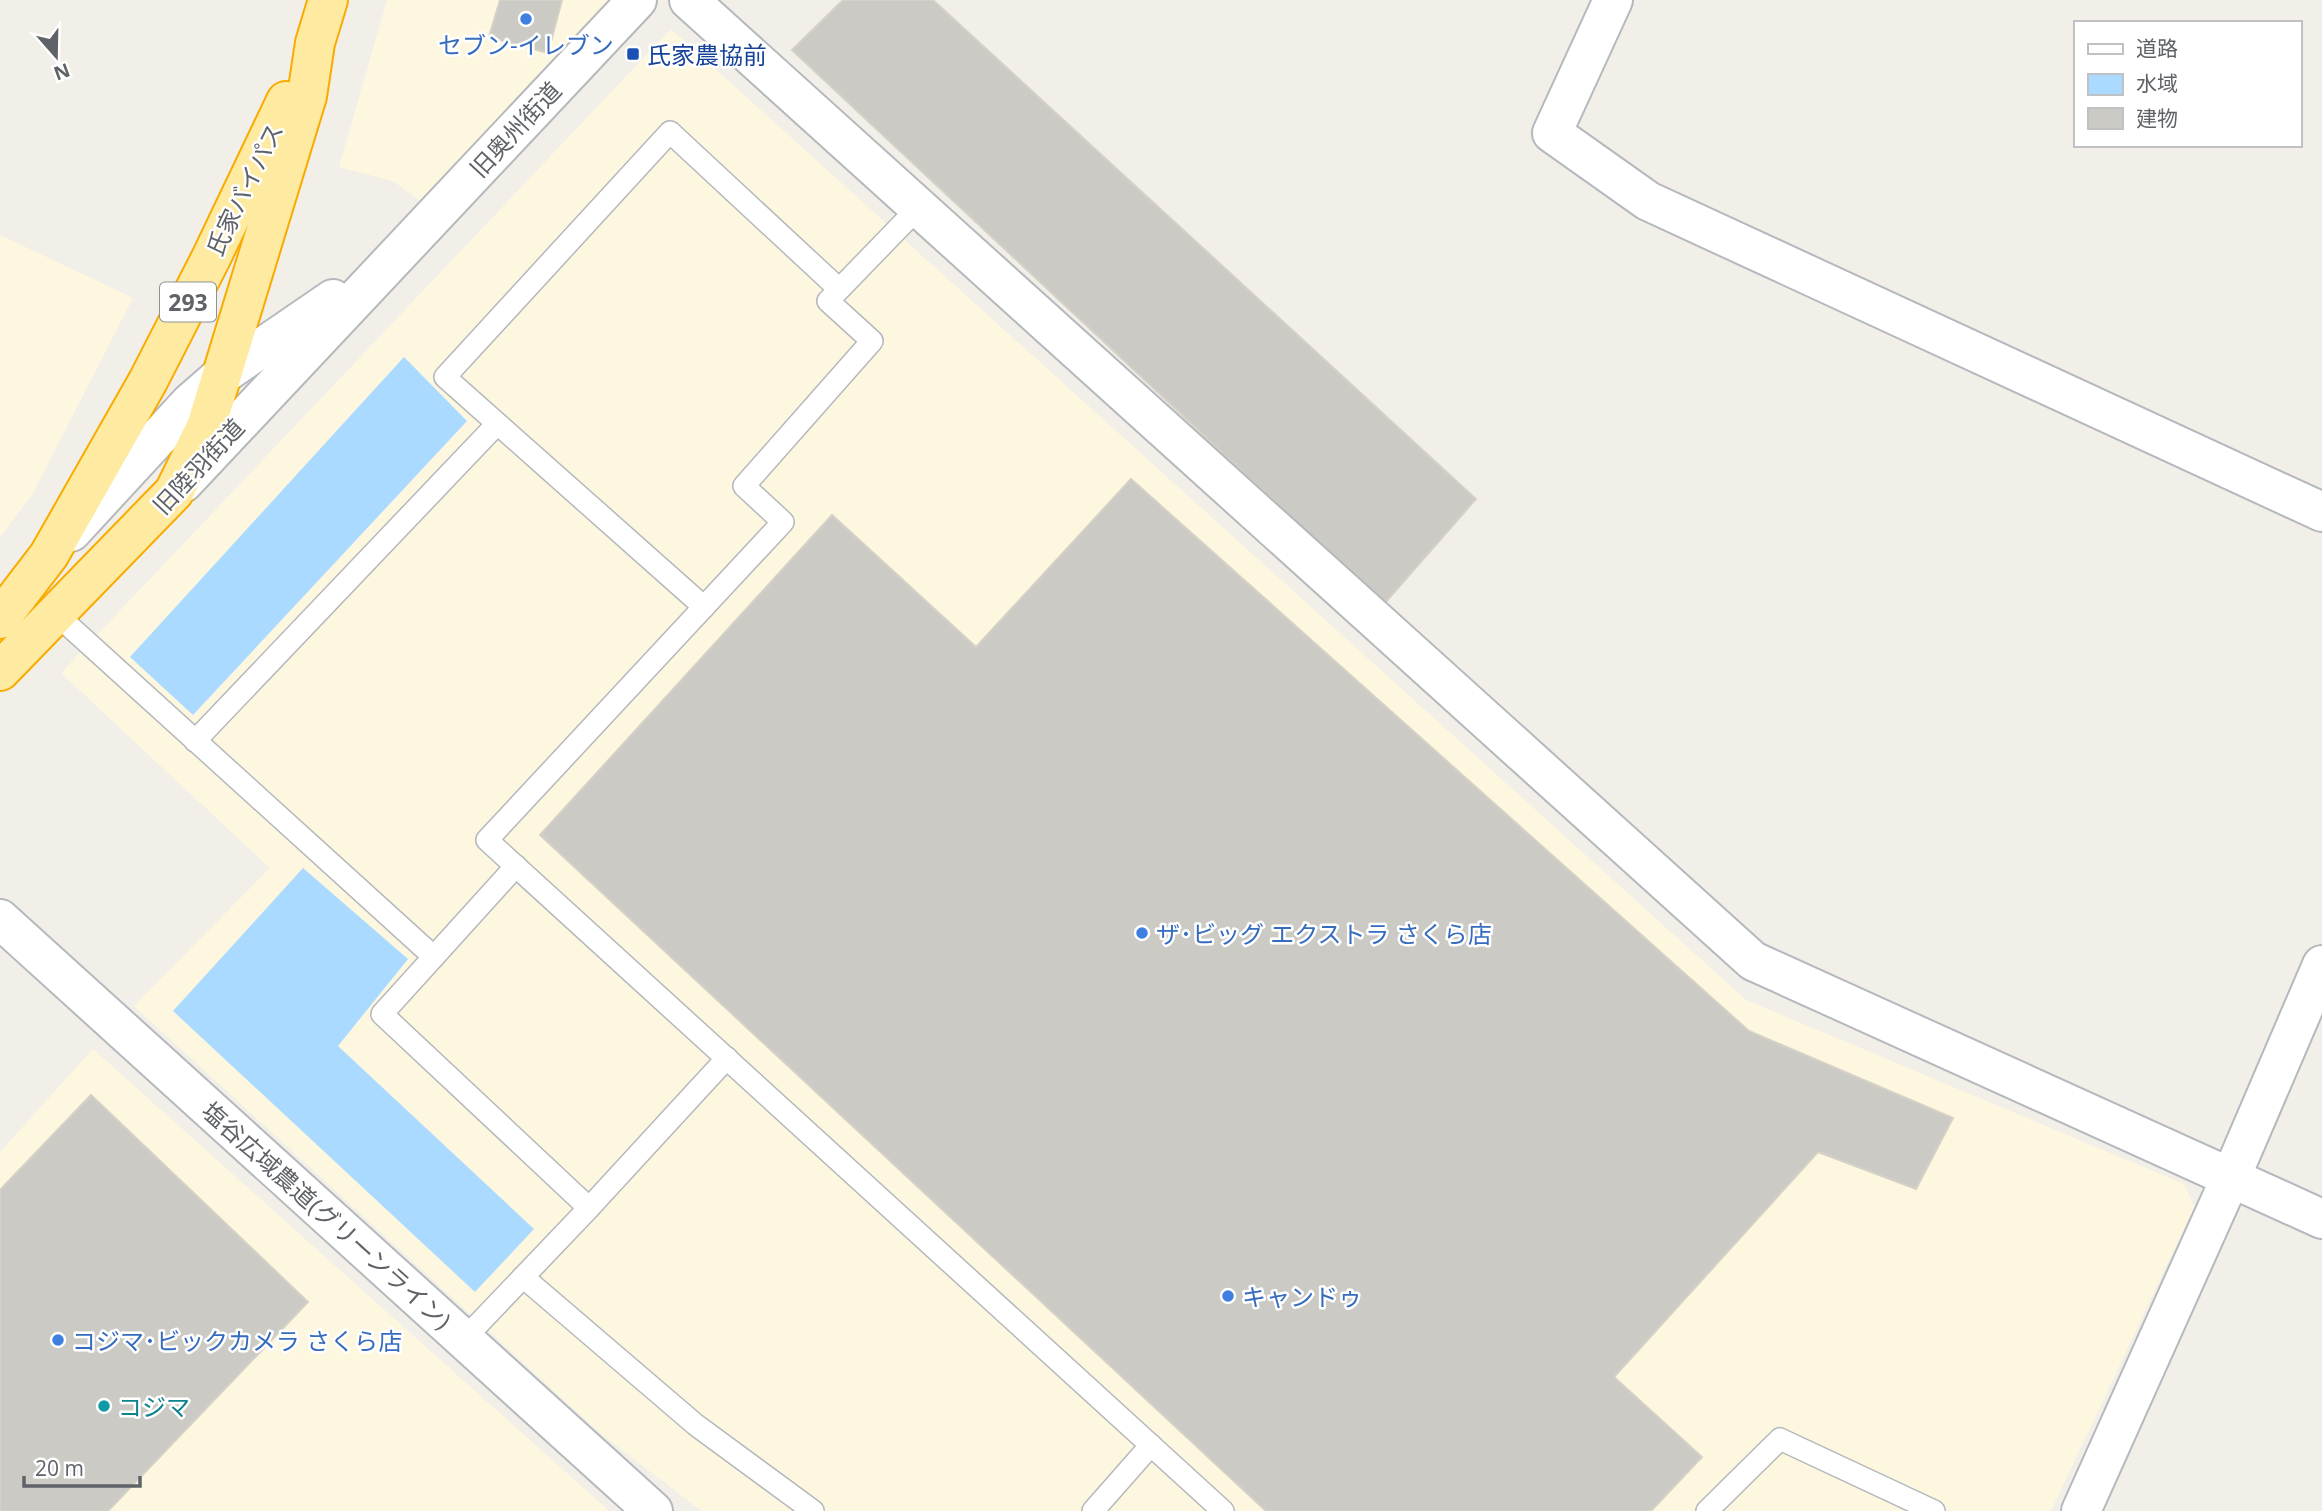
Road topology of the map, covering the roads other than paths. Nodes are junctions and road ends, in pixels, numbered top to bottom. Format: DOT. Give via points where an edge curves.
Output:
graph roads {
  1 [pos="328,0"];
  2 [pos="637,0"];
  3 [pos="689,0"];
  4 [pos="1613,0"];
  5 [pos="315,43"];
  6 [pos="919,207"];
  7 [pos="393,258"];
  8 [pos="839,289"];
  9 [pos="222,375"];
  10 [pos="497,424"];
  11 [pos="174,492"];
  12 [pos="2322,512"];
  13 [pos="49,555"];
  14 [pos="704,607"];
  15 [pos="56,614"];
  16 [pos="0,620"];
  17 [pos="0,671"];
  18 [pos="195,740"];
  19 [pos="516,866"];
  20 [pos="0,919"];
  21 [pos="433,957"];
  22 [pos="2322,965"];
  23 [pos="727,1058"];
  24 [pos="2231,1177"];
  25 [pos="589,1208"];
  26 [pos="2322,1219"];
  27 [pos="523,1278"];
  28 [pos="464,1339"];
  29 [pos="1151,1445"];
  30 [pos="653,1511"];
  31 [pos="813,1511"];
  32 [pos="1093,1511"];
  33 [pos="1223,1511"];
  34 [pos="1707,1511"];
  35 [pos="1934,1511"];
  36 [pos="2081,1511"];
  1 -- 5 [label="highway, 氏家バイパス / 293"];
  2 -- 7 [label="street, 旧奥州街道"];
  3 -- 6 [label="street"];
  4 -- 12 [label="street" via="1552,133 1648,201"];
  5 -- 9 [label="highway, 氏家バイパス / 293" via="307,96"];
  5 -- 13 [label="highway, 氏家バイパス / 293" via="148,381"];
  6 -- 8 [label="lane"];
  6 -- 24 [label="street" via="1753,961"];
  7 -- 9 [label="street"];
  7 -- 11 [label="street, 旧陸羽街道"];
  8 -- 10 [label="lane" via="670,132 445,377"];
  8 -- 14 [label="lane" via="828,301 872,341 744,486 783,522"];
  9 -- 11 [label="highway, 氏家バイパス / 293" via="206,427"];
  9 -- 13 [label="street" via="191,402"];
  10 -- 14 [label="lane"];
  10 -- 18 [label="lane"];
  11 -- 15 [label="highway, 旧陸羽街道 / 293"];
  13 -- 16 [label="highway, 293"];
  14 -- 19 [label="lane" via="488,840"];
  15 -- 17 [label="highway, 旧陸羽街道 / 293"];
  15 -- 18 [label="lane"];
  18 -- 21 [label="lane"];
  19 -- 21 [label="lane"];
  19 -- 23 [label="lane"];
  20 -- 28 [label="street, 塩谷広域農道(グリーンライン)"];
  21 -- 25 [label="lane" via="382,1014"];
  22 -- 24 [label="street"];
  23 -- 25 [label="lane"];
  23 -- 29 [label="lane"];
  24 -- 26 [label="street"];
  24 -- 36 [label="street"];
  25 -- 27 [label="lane"];
  27 -- 28 [label="lane"];
  27 -- 31 [label="lane" via="696,1425"];
  28 -- 30 [label="street, 塩谷広域農道(グリーンライン)"];
  29 -- 32 [label="lane"];
  29 -- 33 [label="lane"];
  34 -- 35 [label="lane" via="1780,1439"];
}
